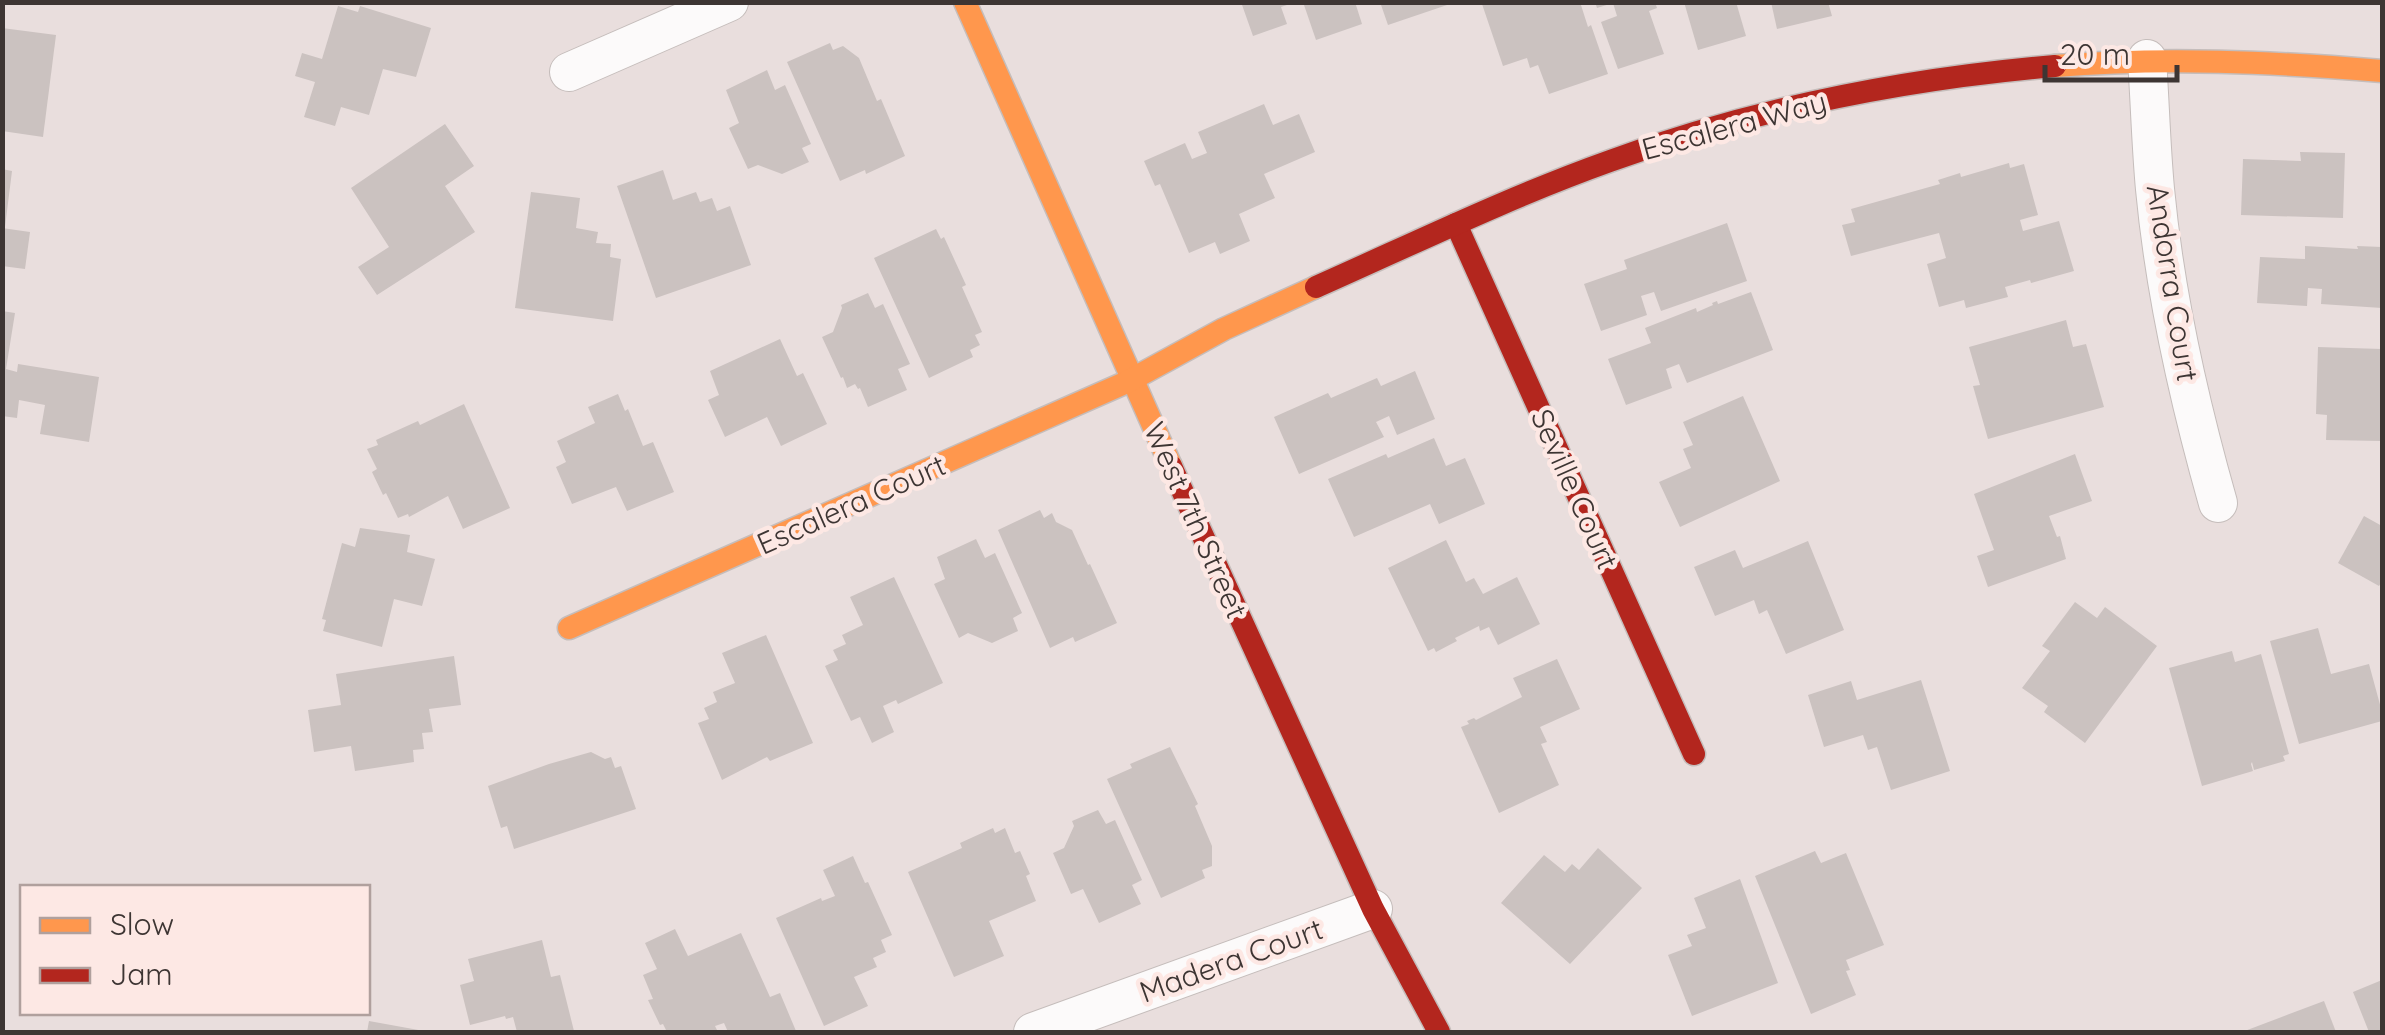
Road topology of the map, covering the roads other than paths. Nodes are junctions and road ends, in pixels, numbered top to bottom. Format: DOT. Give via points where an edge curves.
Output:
graph roads {
  1 [pos="728,2"];
  2 [pos="965,2"];
  3 [pos="2147,60"];
  4 [pos="2382,71"];
  5 [pos="569,72"];
  6 [pos="1456,224"];
  7 [pos="1132,380"];
  8 [pos="2218,503"];
  9 [pos="569,628"];
  10 [pos="1694,754"];
  11 [pos="1373,909"];
  12 [pos="1033,1032"];
  13 [pos="1438,1032"];
  1 -- 5 [label="street"];
  2 -- 7 [label="street, West 7th Street"];
  3 -- 4 [label="street, Escalera Way"];
  3 -- 6 [label="street, Escalera Way" via="2014,68 1879,87 1740,119 1610,160"];
  3 -- 8 [label="street, Andorra Court" via="2174,321"];
  6 -- 7 [label="street, Escalera Way" via="1235,324"];
  6 -- 10 [label="street, Seville Court"];
  7 -- 9 [label="street, Escalera Court"];
  7 -- 11 [label="street, West 7th Street"];
  11 -- 12 [label="street, Madera Court"];
  11 -- 13 [label="street, West 7th Street"];
}
